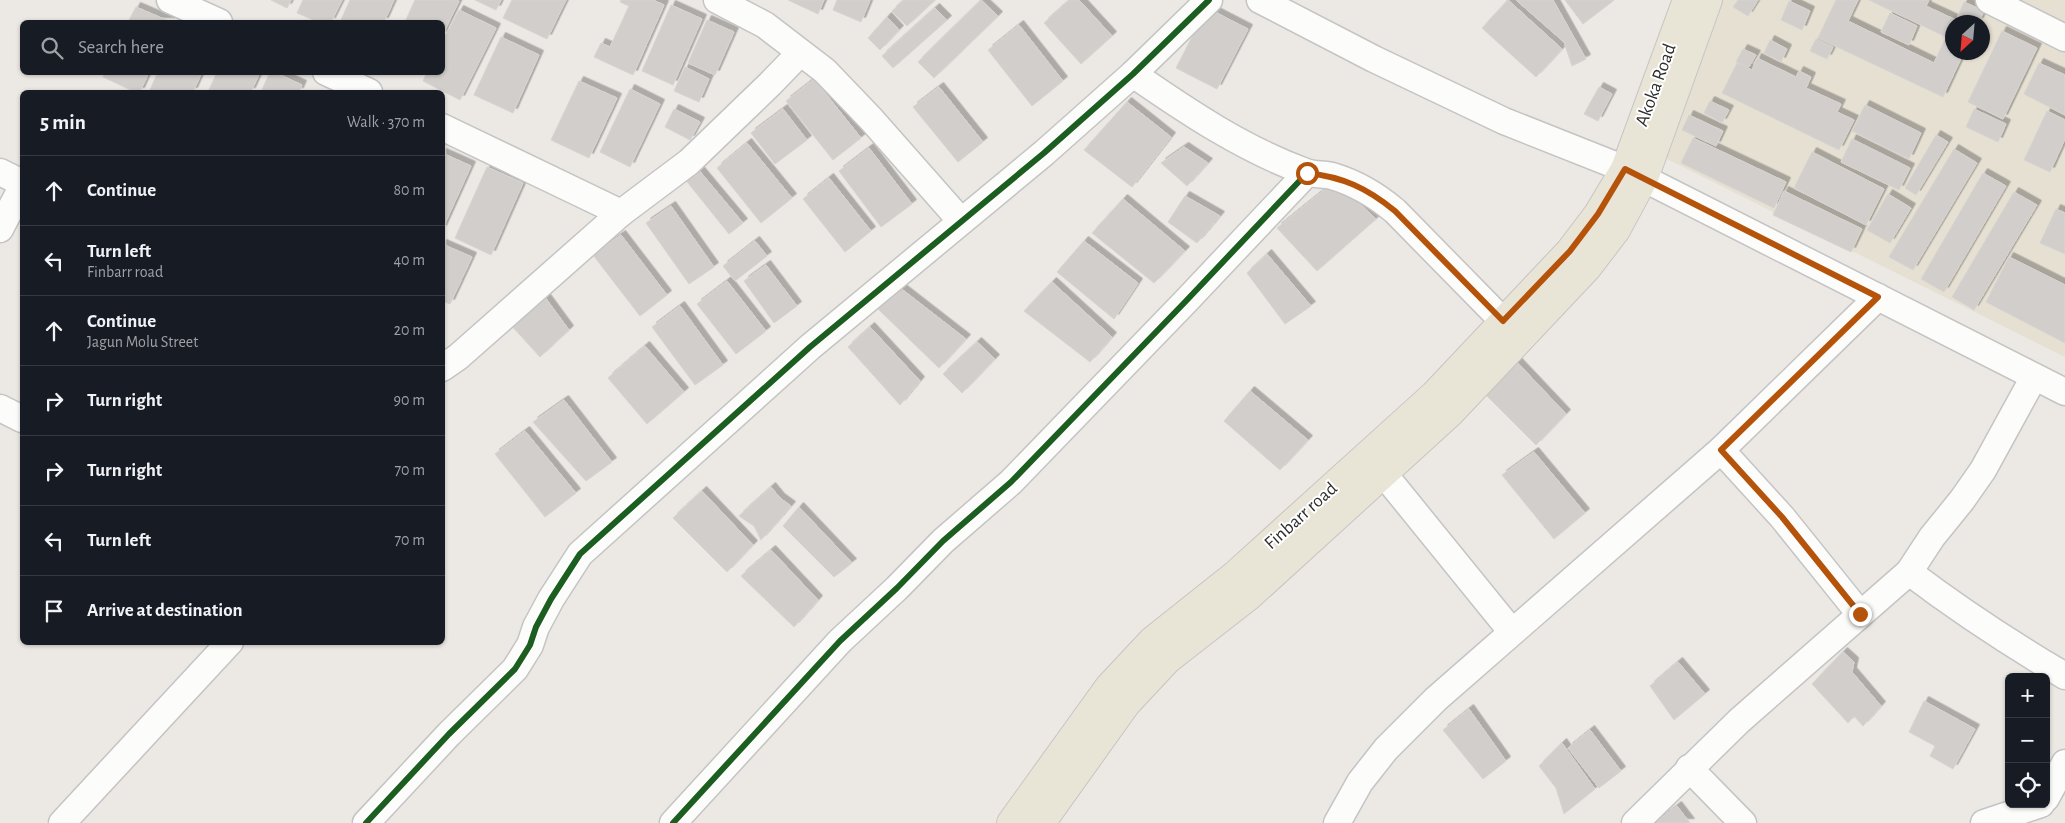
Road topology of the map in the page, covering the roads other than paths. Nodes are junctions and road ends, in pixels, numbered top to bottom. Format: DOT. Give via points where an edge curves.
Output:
graph roads {
  1 [pos="170,0"];
  2 [pos="717,0"];
  3 [pos="1209,0"];
  4 [pos="1260,0"];
  5 [pos="1687,0"];
  6 [pos="1708,0"];
  7 [pos="1989,0"];
  8 [pos="214,20"];
  9 [pos="2065,38"];
  10 [pos="800,53"];
  11 [pos="1133,74"];
  12 [pos="332,75"];
  13 [pos="365,90"];
  14 [pos="445,128"];
  15 [pos="0,172"];
  16 [pos="1307,173"];
  17 [pos="1634,174"];
  18 [pos="20,182"];
  19 [pos="20,192"];
  20 [pos="621,213"];
  21 [pos="961,222"];
  22 [pos="1607,222"];
  23 [pos="0,229"];
  24 [pos="1878,297"];
  25 [pos="1503,321"];
  26 [pos="445,366"];
  27 [pos="2034,377"];
  28 [pos="2065,392"];
  29 [pos="0,408"];
  30 [pos="20,418"];
  31 [pos="1721,450"];
  32 [pos="1383,473"];
  33 [pos="1909,572"];
  34 [pos="1860,614"];
  35 [pos="1512,632"];
  36 [pos="227,645"];
  37 [pos="2065,676"];
  38 [pos="2065,763"];
  39 [pos="1689,768"];
  40 [pos="2050,791"];
  41 [pos="2030,808"];
  42 [pos="2041,808"];
  43 [pos="62,823"];
  44 [pos="366,823"];
  45 [pos="673,823"];
  46 [pos="1012,823"];
  47 [pos="1041,823"];
  48 [pos="1337,823"];
  49 [pos="1635,823"];
  50 [pos="1743,823"];
  51 [pos="1984,823"];
  52 [pos="2037,823"];
  1 -- 8 [label="street"];
  2 -- 10 [label="street" via="766,26"];
  3 -- 11 [label="street"];
  4 -- 17 [label="street" via="1504,121"];
  5 -- 17 [label="main road, Akoka Road"];
  6 -- 17 [label="main road"];
  7 -- 9 [label="street"];
  10 -- 20 [label="street" via="689,162"];
  10 -- 21 [label="street" via="825,71"];
  11 -- 16 [label="street" via="1228,137"];
  11 -- 21 [label="street"];
  12 -- 13 [label="street"];
  14 -- 20 [label="street"];
  15 -- 18 [label="street"];
  16 -- 25 [label="street" via="1330,176 1375,195 1395,211"];
  16 -- 45 [label="street" via="1011,482 942,541 840,641"];
  17 -- 22 [label="main road"];
  17 -- 24 [label="street"];
  19 -- 23 [label="street"];
  20 -- 26 [label="street"];
  21 -- 44 [label="street" via="810,347 580,554 551,598 530,645 515,669"];
  22 -- 25 [label="main road, Finbarr road" via="1570,251"];
  22 -- 32 [label="main road, Finbarr road" via="1587,268 1450,413"];
  24 -- 27 [label="street"];
  24 -- 31 [label="street"];
  25 -- 46 [label="main road, Finbarr road" via="1434,395 1235,575 1152,641 1109,688"];
  27 -- 28 [label="street"];
  27 -- 33 [label="street" via="1982,470"];
  29 -- 30 [label="street"];
  31 -- 34 [label="street" via="1782,517"];
  31 -- 35 [label="street"];
  32 -- 35 [label="street"];
  32 -- 47 [label="main road, Finbarr road" via="1249,596 1167,660 1126,704"];
  33 -- 34 [label="street"];
  33 -- 37 [label="street" via="1961,611"];
  34 -- 39 [label="street"];
  35 -- 48 [label="street" via="1436,699 1386,749 1360,782"];
  36 -- 43 [label="street"];
  38 -- 40 [label="street"];
  39 -- 49 [label="street"];
  39 -- 50 [label="street"];
  41 -- 51 [label="street"];
  42 -- 52 [label="street"];
}
